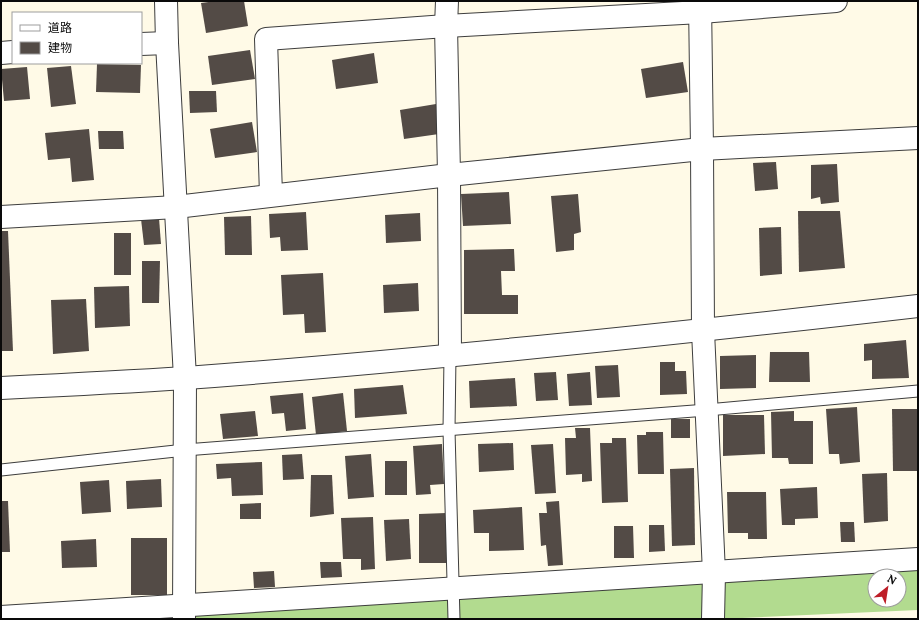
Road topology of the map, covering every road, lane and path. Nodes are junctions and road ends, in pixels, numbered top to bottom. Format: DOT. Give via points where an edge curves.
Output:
graph roads {
  1 [pos="166,1"];
  2 [pos="447,1"];
  3 [pos="836,1"];
  4 [pos="701,6"];
  5 [pos="446,26"];
  6 [pos="167,43"];
  7 [pos="142,44"];
  8 [pos="12,52"];
  9 [pos="1,53"];
  10 [pos="918,138"];
  11 [pos="702,149"];
  12 [pos="449,175"];
  13 [pos="270,195"];
  14 [pos="176,207"];
  15 [pos="1,217"];
  16 [pos="918,306"];
  17 [pos="703,331"];
  18 [pos="450,356"];
  19 [pos="185,378"];
  20 [pos="1,388"];
  21 [pos="918,391"];
  22 [pos="707,410"];
  23 [pos="449,430"];
  24 [pos="185,450"];
  25 [pos="1,470"];
  26 [pos="918,559"];
  27 [pos="714,573"];
  28 [pos="454,588"];
  29 [pos="184,611"];
  30 [pos="1,616"];
  31 [pos="454,619"];
  32 [pos="713,619"];
  1 -- 6 [label="street"];
  2 -- 5 [label="street"];
  3 -- 4 [label="street"];
  4 -- 5 [label="street"];
  4 -- 11 [label="street"];
  5 -- 12 [label="street"];
  5 -- 13 [label="street" via="266,39"];
  6 -- 7 [label="street"];
  6 -- 14 [label="street"];
  8 -- 9 [label="street"];
  10 -- 11 [label="street"];
  11 -- 12 [label="street"];
  11 -- 17 [label="street"];
  12 -- 13 [label="street"];
  12 -- 18 [label="street"];
  13 -- 14 [label="street"];
  14 -- 15 [label="street"];
  14 -- 19 [label="street"];
  16 -- 17 [label="street"];
  17 -- 18 [label="street"];
  17 -- 22 [label="street"];
  18 -- 19 [label="street"];
  18 -- 23 [label="lane"];
  19 -- 20 [label="street"];
  19 -- 24 [label="street"];
  21 -- 22 [label="lane"];
  22 -- 23 [label="lane"];
  22 -- 27 [label="street"];
  23 -- 24 [label="lane"];
  23 -- 28 [label="lane"];
  24 -- 25 [label="lane"];
  24 -- 29 [label="street"];
  26 -- 27 [label="street"];
  27 -- 28 [label="street"];
  27 -- 32 [label="street"];
  28 -- 29 [label="street"];
  28 -- 31 [label="lane"];
  29 -- 30 [label="street"];
}
